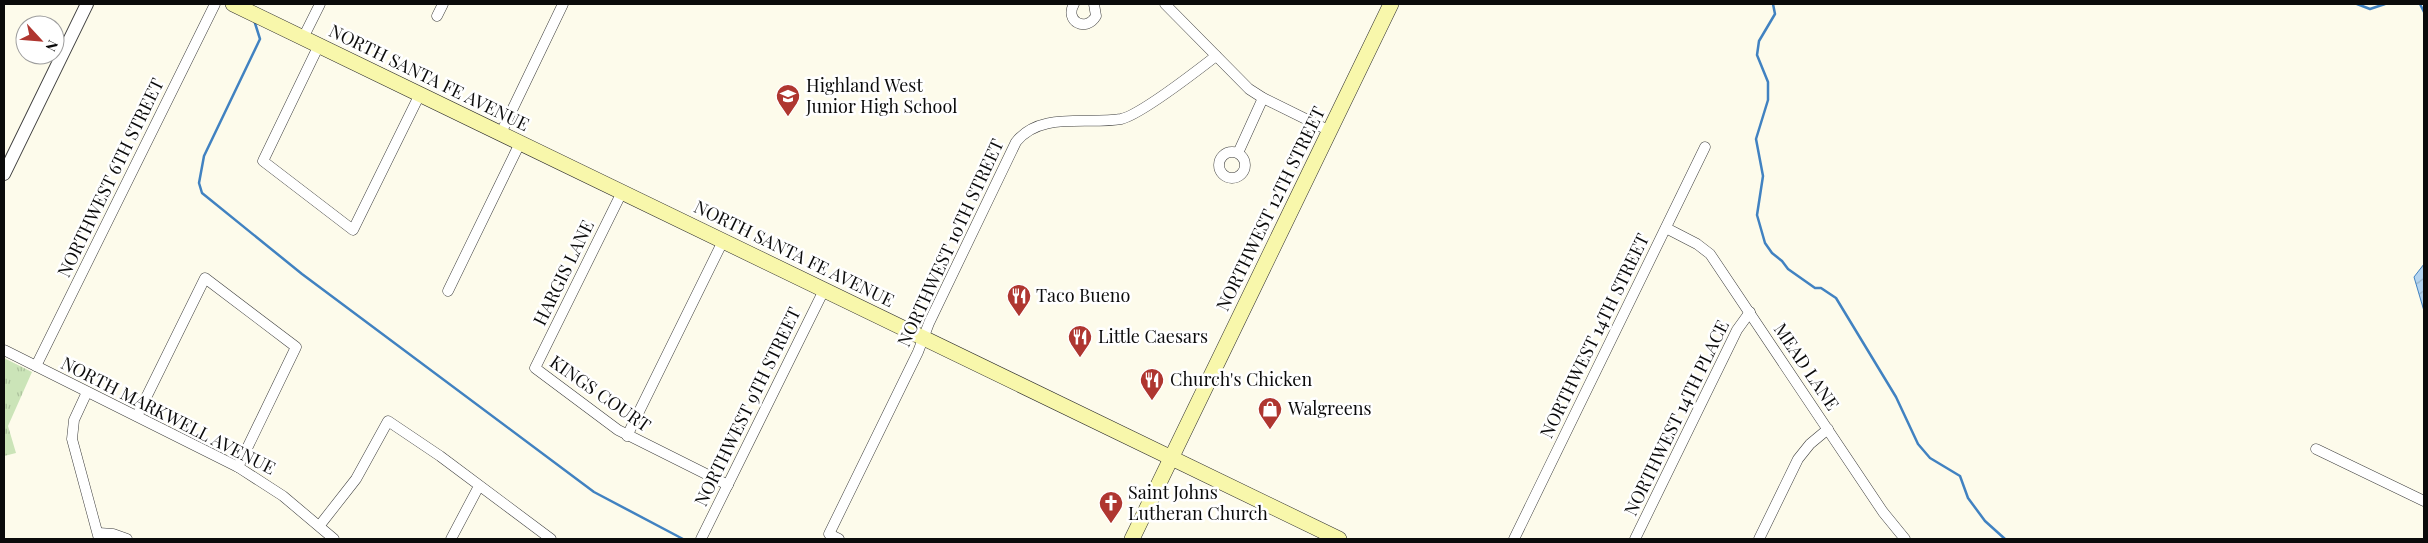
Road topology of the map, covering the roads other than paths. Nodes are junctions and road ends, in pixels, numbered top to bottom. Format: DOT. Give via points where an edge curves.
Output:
graph roads {
  1 [pos="87,4"];
  2 [pos="215,4"];
  3 [pos="233,4"];
  4 [pos="320,4"];
  5 [pos="443,4"];
  6 [pos="564,4"];
  7 [pos="1074,4"];
  8 [pos="1096,4"];
  9 [pos="1165,4"];
  10 [pos="1391,4"];
  11 [pos="437,16"];
  12 [pos="304,38"];
  13 [pos="318,45"];
  14 [pos="1216,56"];
  15 [pos="420,94"];
  16 [pos="1263,98"];
  17 [pos="1330,131"];
  18 [pos="501,133"];
  19 [pos="520,143"];
  20 [pos="1705,146"];
  21 [pos="1238,153"];
  22 [pos="4,174"];
  23 [pos="622,192"];
  24 [pos="1666,228"];
  25 [pos="723,241"];
  26 [pos="824,290"];
  27 [pos="448,291"];
  28 [pos="1750,312"];
  29 [pos="923,338"];
  30 [pos="4,350"];
  31 [pos="36,366"];
  32 [pos="535,368"];
  33 [pos="87,392"];
  34 [pos="137,416"];
  35 [pos="1828,428"];
  36 [pos="627,436"];
  37 [pos="2316,449"];
  38 [pos="1172,458"];
  39 [pos="238,467"];
  40 [pos="728,485"];
  41 [pos="479,486"];
  42 [pos="2424,501"];
  43 [pos="320,525"];
  44 [pos="99,536"];
  45 [pos="702,538"];
  46 [pos="127,539"];
  47 [pos="334,539"];
  48 [pos="451,539"];
  49 [pos="551,539"];
  50 [pos="839,539"];
  51 [pos="1132,539"];
  52 [pos="1339,539"];
  53 [pos="1515,539"];
  54 [pos="1636,539"];
  55 [pos="1759,539"];
  56 [pos="1905,539"];
  1 -- 22 [label="street"];
  2 -- 31 [label="street, NORTHWEST 6TH STREET"];
  3 -- 12 [label="main road, NORTH SANTA FE AVENUE"];
  4 -- 12 [label="street"];
  5 -- 11 [label="street"];
  6 -- 18 [label="street"];
  7 -- 8 [label="street" via="1071,15 1082,25 1094,20"];
  9 -- 14 [label="street"];
  10 -- 17 [label="main road, NORTHWEST 12TH STREET"];
  12 -- 13 [label="main road, NORTH SANTA FE AVENUE"];
  13 -- 15 [label="main road, NORTH SANTA FE AVENUE"];
  13 -- 15 [label="street" via="263,161 353,230"];
  14 -- 16 [label="street"];
  14 -- 29 [label="street, NORTHWEST 10TH STREET" via="1127,116 1042,124 1023,133"];
  15 -- 18 [label="main road, NORTH SANTA FE AVENUE"];
  16 -- 17 [label="street"];
  16 -- 21 [label="street"];
  17 -- 38 [label="main road, NORTHWEST 12TH STREET"];
  18 -- 19 [label="main road, NORTH SANTA FE AVENUE"];
  19 -- 23 [label="main road, NORTH SANTA FE AVENUE"];
  19 -- 27 [label="street"];
  20 -- 24 [label="street, NORTHWEST 14TH STREET"];
  23 -- 25 [label="main road, NORTH SANTA FE AVENUE"];
  23 -- 32 [label="street, HARGIS LANE"];
  24 -- 28 [label="street, MEAD LANE" via="1705,249"];
  24 -- 53 [label="street, NORTHWEST 14TH STREET"];
  25 -- 26 [label="main road, NORTH SANTA FE AVENUE"];
  25 -- 36 [label="street"];
  26 -- 29 [label="main road, NORTH SANTA FE AVENUE"];
  26 -- 40 [label="street, NORTHWEST 9TH STREET"];
  28 -- 35 [label="street, MEAD LANE"];
  28 -- 54 [label="street, NORTHWEST 14TH PLACE" via="1737,330"];
  29 -- 38 [label="main road, NORTH SANTA FE AVENUE"];
  29 -- 50 [label="street, NORTHWEST 10TH STREET" via="829,534"];
  30 -- 31 [label="street, NORTH MARKWELL AVENUE"];
  31 -- 33 [label="street, NORTH MARKWELL AVENUE"];
  32 -- 36 [label="street, KINGS COURT"];
  33 -- 34 [label="street, NORTH MARKWELL AVENUE"];
  33 -- 44 [label="street" via="74,420 72,440"];
  34 -- 39 [label="street, NORTH MARKWELL AVENUE"];
  34 -- 39 [label="street" via="205,278 296,347"];
  35 -- 55 [label="street" via="1798,459"];
  35 -- 56 [label="street, MEAD LANE" via="1883,512"];
  36 -- 40 [label="street, KINGS COURT"];
  37 -- 42 [label="street"];
  38 -- 51 [label="main road, NORTHWEST 12TH STREET"];
  38 -- 52 [label="main road, NORTH SANTA FE AVENUE"];
  39 -- 43 [label="street, NORTH MARKWELL AVENUE"];
  40 -- 45 [label="street, NORTHWEST 9TH STREET"];
  41 -- 43 [label="street" via="388,421 356,479"];
  41 -- 48 [label="street"];
  41 -- 49 [label="street"];
  43 -- 47 [label="street, NORTH MARKWELL AVENUE"];
  44 -- 46 [label="street" via="112,534"];
}
